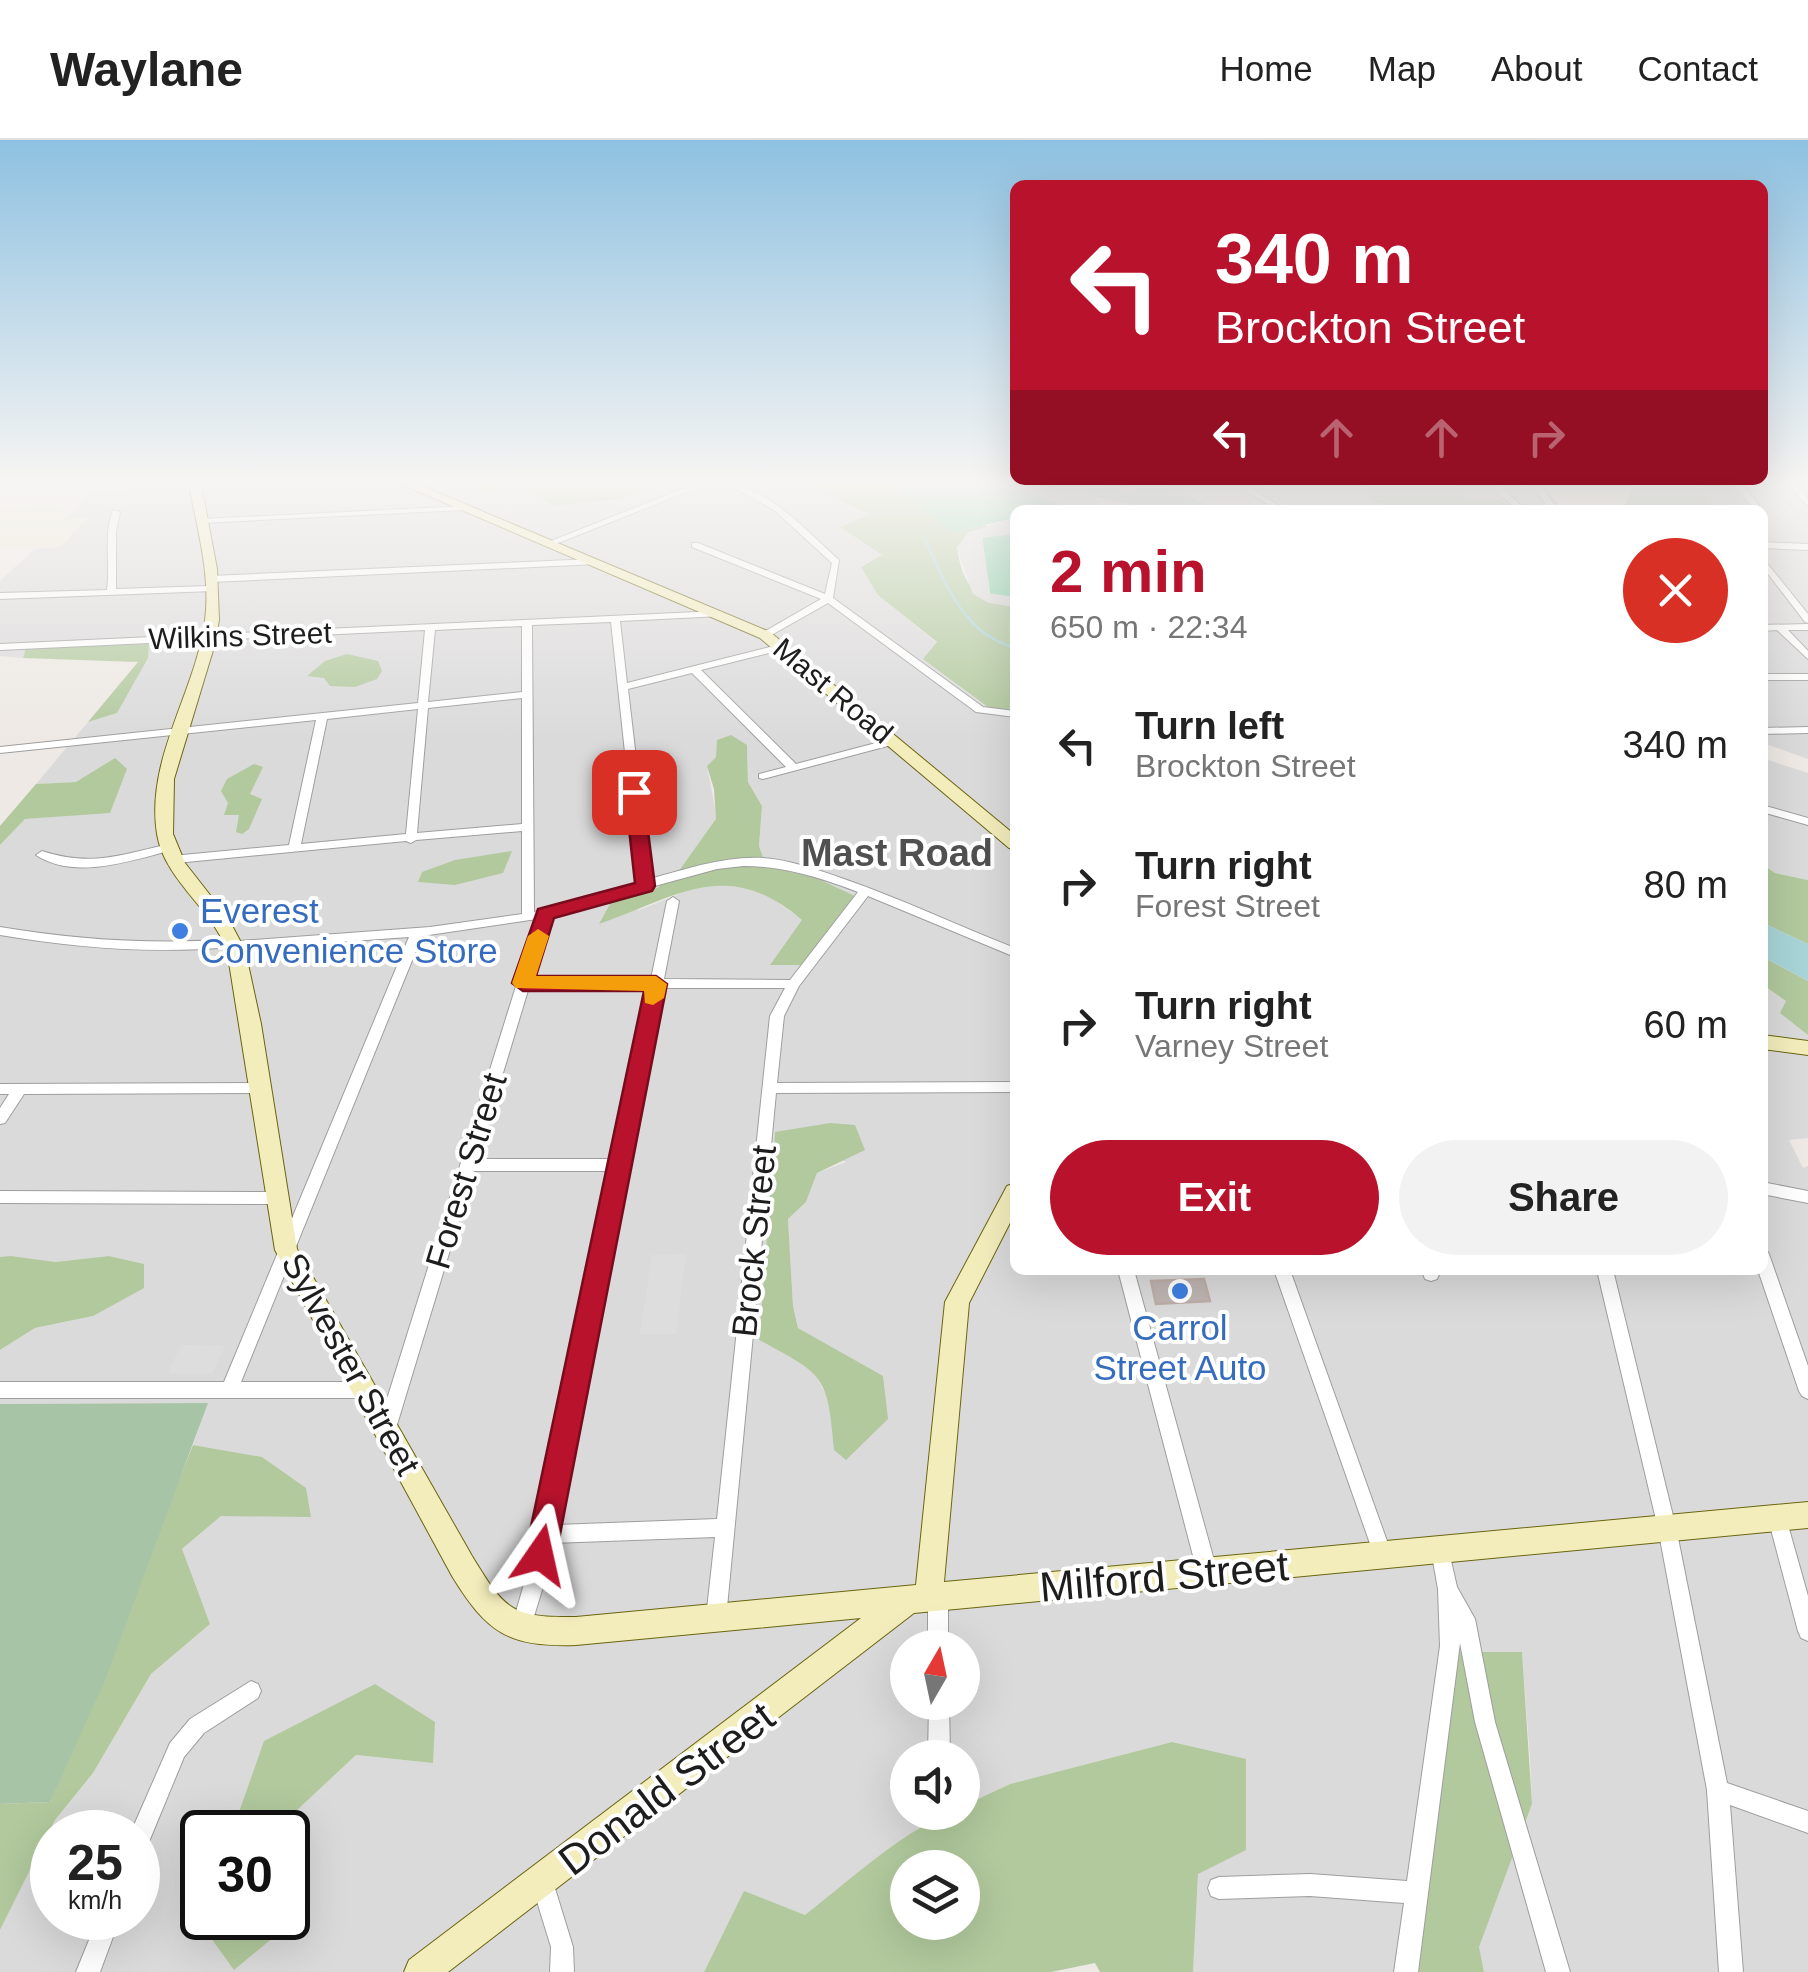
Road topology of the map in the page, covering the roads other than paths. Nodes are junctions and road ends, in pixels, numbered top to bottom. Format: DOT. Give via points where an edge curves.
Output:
graph roads {
  1 [pos="114,569"];
  2 [pos="208,569"];
  3 [pos="463,569"];
  4 [pos="612,569"];
  5 [pos="754,569"];
  6 [pos="835,569"];
  7 [pos="1769,569"];
  8 [pos="210,584"];
  9 [pos="110,592"];
  10 [pos="0,596"];
  11 [pos="828,600"];
  12 [pos="719,614"];
  13 [pos="615,619"];
  14 [pos="527,624"];
  15 [pos="1808,624"];
  16 [pos="430,628"];
  17 [pos="1768,628"];
  18 [pos="1780,628"];
  19 [pos="765,635"];
  20 [pos="208,638"];
  21 [pos="0,646"];
  22 [pos="782,647"];
  23 [pos="1808,656"];
  24 [pos="696,670"];
  25 [pos="1768,677"];
  26 [pos="1808,677"];
  27 [pos="623,687"];
  28 [pos="525,695"];
  29 [pos="423,705"];
  30 [pos="986,713"];
  31 [pos="1010,714"];
  32 [pos="322,716"];
  33 [pos="1768,730"];
  34 [pos="1808,730"];
  35 [pos="178,731"];
  36 [pos="894,742"];
  37 [pos="0,750"];
  38 [pos="794,768"];
  39 [pos="763,776"];
  40 [pos="1768,810"];
  41 [pos="1808,822"];
  42 [pos="525,827"];
  43 [pos="411,840"];
  44 [pos="1010,840"];
  45 [pos="294,850"];
  46 [pos="42,854"];
  47 [pos="172,854"];
  48 [pos="645,886"];
  49 [pos="864,893"];
  50 [pos="673,901"];
  51 [pos="545,914"];
  52 [pos="528,917"];
  53 [pos="0,930"];
  54 [pos="418,931"];
  55 [pos="235,944"];
  56 [pos="1010,951"];
  57 [pos="523,983"];
  58 [pos="656,984"];
  59 [pos="794,984"];
  60 [pos="1768,1043"];
  61 [pos="1808,1048"];
  62 [pos="258,1088"];
  63 [pos="770,1088"];
  64 [pos="1010,1088"];
  65 [pos="0,1089"];
  66 [pos="20,1089"];
  67 [pos="0,1119"];
  68 [pos="618,1164"];
  69 [pos="467,1165"];
  70 [pos="1768,1189"];
  71 [pos="0,1197"];
  72 [pos="1808,1197"];
  73 [pos="274,1198"];
  74 [pos="1010,1201"];
  75 [pos="286,1250"];
  76 [pos="1768,1274"];
  77 [pos="1127,1275"];
  78 [pos="1284,1275"];
  79 [pos="1606,1275"];
  80 [pos="0,1390"];
  81 [pos="363,1390"];
  82 [pos="229,1391"];
  83 [pos="1808,1391"];
  84 [pos="387,1428"];
  85 [pos="1808,1515"];
  86 [pos="1776,1518"];
  87 [pos="725,1528"];
  88 [pos="1667,1528"];
  89 [pos="544,1534"];
  90 [pos="1440,1550"];
  91 [pos="1382,1555"];
  92 [pos="1207,1572"];
  93 [pos="1448,1589"];
  94 [pos="925,1598"];
  95 [pos="716,1618"];
  96 [pos="520,1630"];
  97 [pos="933,1630"];
  98 [pos="1808,1631"];
  99 [pos="251,1691"];
  100 [pos="1718,1790"];
  101 [pos="151,1810"];
  102 [pos="1808,1822"];
  103 [pos="542,1882"];
  104 [pos="1219,1888"];
  105 [pos="1417,1893"];
  106 [pos="100,1940"];
  107 [pos="88,1972"];
  108 [pos="422,1972"];
  109 [pos="562,1972"];
  110 [pos="1406,1972"];
  111 [pos="1558,1972"];
  112 [pos="1731,1972"];
  1 -- 9 [label="street"];
  2 -- 8 [label="street"];
  3 -- 8 [label="street"];
  4 -- 12 [label="street, Mast Road"];
  5 -- 11 [label="street"];
  6 -- 11 [label="street"];
  7 -- 15 [label="street"];
  8 -- 9 [label="street"];
  8 -- 20 [label="street"];
  9 -- 10 [label="street"];
  11 -- 19 [label="street"];
  11 -- 30 [label="street"];
  12 -- 13 [label="street, Wilkins Street"];
  12 -- 19 [label="street, Mast Road"];
  13 -- 14 [label="street, Wilkins Street"];
  13 -- 27 [label="street"];
  14 -- 16 [label="street, Wilkins Street"];
  14 -- 28 [label="street"];
  15 -- 18 [label="street"];
  16 -- 20 [label="street, Wilkins Street"];
  16 -- 29 [label="street"];
  17 -- 18 [label="street"];
  18 -- 23 [label="street"];
  19 -- 22 [label="street, Mast Road"];
  20 -- 21 [label="street, Wilkins Street"];
  20 -- 35 [label="street"];
  22 -- 24 [label="street"];
  22 -- 36 [label="street, Mast Road"];
  24 -- 27 [label="street"];
  24 -- 38 [label="street"];
  25 -- 26 [label="street"];
  27 -- 48 [label="street"];
  28 -- 29 [label="street"];
  28 -- 42 [label="street"];
  29 -- 32 [label="street"];
  29 -- 43 [label="street"];
  30 -- 31 [label="street"];
  32 -- 35 [label="street"];
  32 -- 45 [label="street"];
  33 -- 34 [label="street"];
  35 -- 37 [label="street"];
  35 -- 47 [label="street" via="165,797"];
  36 -- 38 [label="street"];
  36 -- 44 [label="street, Mast Road"];
  38 -- 39 [label="street"];
  40 -- 41 [label="street"];
  42 -- 43 [label="street"];
  42 -- 52 [label="street"];
  43 -- 45 [label="street"];
  45 -- 47 [label="street"];
  46 -- 47 [label="street" via="80,864"];
  47 -- 55 [label="street"];
  48 -- 49 [label="street" via="754,862 812,872"];
  48 -- 51 [label="street"];
  49 -- 56 [label="street"];
  49 -- 59 [label="street, Brock Street"];
  50 -- 58 [label="street"];
  51 -- 52 [label="street"];
  51 -- 57 [label="street, Forest Street"];
  52 -- 54 [label="street"];
  53 -- 55 [label="street" via="91,943"];
  54 -- 55 [label="street"];
  54 -- 75 [label="street"];
  55 -- 62 [label="street, Sylvester Street"];
  57 -- 58 [label="street"];
  57 -- 69 [label="street, Forest Street"];
  58 -- 59 [label="street"];
  58 -- 68 [label="street"];
  59 -- 63 [label="street, Brock Street" via="777,1016"];
  60 -- 61 [label="street"];
  62 -- 66 [label="street"];
  62 -- 73 [label="street, Sylvester Street"];
  63 -- 64 [label="street"];
  63 -- 87 [label="street, Brock Street"];
  65 -- 66 [label="street"];
  66 -- 67 [label="street"];
  68 -- 69 [label="street"];
  68 -- 89 [label="street"];
  69 -- 84 [label="street, Forest Street"];
  70 -- 72 [label="street"];
  71 -- 73 [label="street"];
  73 -- 75 [label="street, Sylvester Street"];
  74 -- 94 [label="street" via="957,1302"];
  75 -- 81 [label="street, Sylvester Street"];
  75 -- 82 [label="street"];
  76 -- 83 [label="street"];
  77 -- 92 [label="street"];
  78 -- 91 [label="street"];
  79 -- 88 [label="street"];
  80 -- 82 [label="street"];
  81 -- 82 [label="street"];
  81 -- 84 [label="street, Sylvester Street"];
  84 -- 96 [label="street, Sylvester Street" via="487,1608"];
  85 -- 86 [label="street, Milford Street"];
  86 -- 88 [label="street, Milford Street"];
  86 -- 98 [label="street"];
  87 -- 89 [label="street"];
  87 -- 95 [label="street, Brock Street"];
  88 -- 90 [label="street, Milford Street"];
  88 -- 100 [label="street"];
  89 -- 96 [label="street"];
  90 -- 91 [label="street, Milford Street"];
  90 -- 93 [label="street"];
  91 -- 92 [label="street, Milford Street"];
  92 -- 94 [label="street, Milford Street"];
  93 -- 105 [label="street" via="1450,1646"];
  93 -- 111 [label="street" via="1464,1619 1485,1722"];
  94 -- 95 [label="street, Milford Street"];
  94 -- 97 [label="street"];
  94 -- 103 [label="street, Donald Street"];
  95 -- 96 [label="street, Milford Street"];
  99 -- 101 [label="street" via="197,1726 177,1750"];
  100 -- 102 [label="street"];
  100 -- 112 [label="street"];
  103 -- 108 [label="street, Donald Street"];
  103 -- 109 [label="street" via="562,1946"];
  104 -- 105 [label="street" via="1310,1885"];
  105 -- 110 [label="street"];
  106 -- 107 [label="street"];
}
